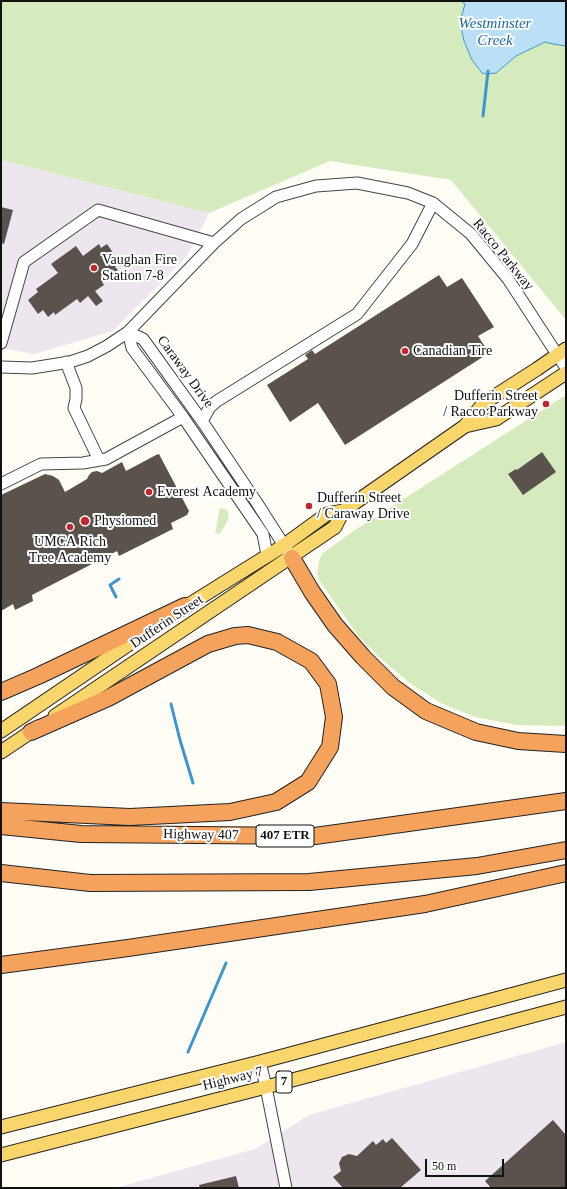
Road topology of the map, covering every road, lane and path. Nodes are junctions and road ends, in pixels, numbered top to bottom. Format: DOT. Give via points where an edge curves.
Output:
graph roads {
  1 [pos="433,203"];
  2 [pos="214,243"];
  3 [pos="128,332"];
  4 [pos="1,343"];
  5 [pos="562,352"];
  6 [pos="66,362"];
  7 [pos="1,367"];
  8 [pos="566,368"];
  9 [pos="566,373"];
  10 [pos="183,418"];
  11 [pos="202,421"];
  12 [pos="465,426"];
  13 [pos="99,460"];
  14 [pos="1,484"];
  15 [pos="287,552"];
  16 [pos="267,555"];
  17 [pos="185,606"];
  18 [pos="1,692"];
  19 [pos="1,731"];
  20 [pos="31,732"];
  21 [pos="566,744"];
  22 [pos="1,752"];
  23 [pos="566,801"];
  24 [pos="1,811"];
  25 [pos="1,826"];
  26 [pos="566,850"];
  27 [pos="1,873"];
  28 [pos="566,873"];
  29 [pos="1,965"];
  30 [pos="566,980"];
  31 [pos="566,1007"];
  32 [pos="260,1062"];
  33 [pos="266,1087"];
  34 [pos="1,1127"];
  35 [pos="1,1155"];
  36 [pos="286,1188"];
  1 -- 2 [label="street, Racco Parkway" via="408,193 357,184 316,186 276,197 241,219"];
  1 -- 5 [label="street, Racco Parkway" via="471,234"];
  1 -- 11 [label="street" via="412,244 357,314 217,401"];
  2 -- 3 [label="street, Racco Parkway"];
  2 -- 4 [label="street" via="98,210 24,262"];
  3 -- 6 [label="street, Racco Parkway" via="88,356"];
  3 -- 10 [label="street, Caraway Drive" via="132,348"];
  3 -- 11 [label="street, Caraway Drive" via="143,339"];
  5 -- 8 [label="street, Racco Parkway"];
  5 -- 12 [label="main road, Dufferin Street" via="484,403"];
  6 -- 7 [label="street, Racco Parkway" via="32,368"];
  6 -- 13 [label="street" via="76,388 74,408"];
  9 -- 12 [label="main road, Dufferin Street" via="496,419"];
  10 -- 13 [label="street" via="106,459"];
  10 -- 16 [label="street, Caraway Drive" via="264,534"];
  11 -- 15 [label="street, Caraway Drive"];
  12 -- 15 [label="main road, Dufferin Street" via="343,511 335,527"];
  13 -- 14 [label="street" via="41,464"];
  15 -- 16 [label="main road, Dufferin Street"];
  15 -- 20 [label="main road, Dufferin Street"];
  15 -- 21 [label="highway" via="335,625 393,687 426,711 476,732 518,742"];
  16 -- 17 [label="main road, Dufferin Street"];
  17 -- 18 [label="highway"];
  17 -- 19 [label="main road, Dufferin Street"];
  20 -- 22 [label="main road, Dufferin Street"];
  20 -- 24 [label="highway" via="108,698 208,644 248,635 277,642 311,661 328,684 334,717 330,748 308,782 276,802 230,812 130,817"];
  23 -- 25 [label="highway, Highway 407 / 407 ETR" via="315,836 81,834"];
  26 -- 27 [label="highway" via="477,866 309,882 90,883"];
  28 -- 29 [label="highway" via="425,904"];
  30 -- 32 [label="main road, Highway 7 / 7"];
  31 -- 33 [label="main road, Highway 7 / 7"];
  32 -- 33 [label="street"];
  32 -- 34 [label="main road, Highway 7 / 7"];
  33 -- 35 [label="main road, Highway 7 / 7"];
  33 -- 36 [label="street"];
}
